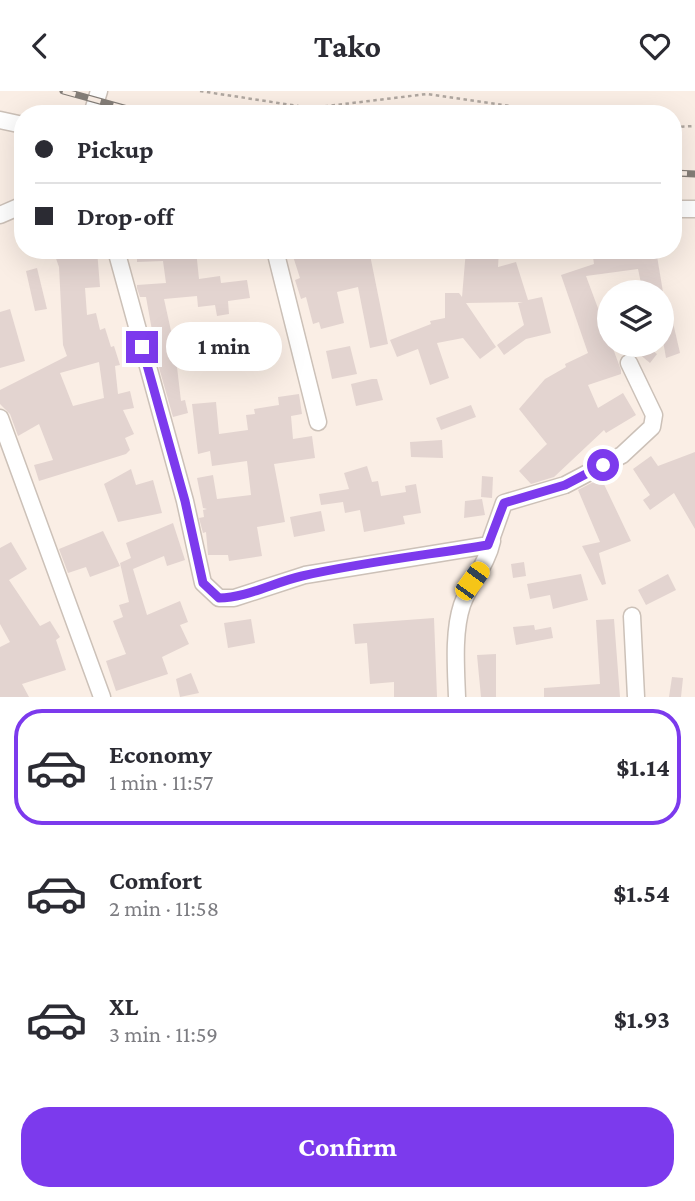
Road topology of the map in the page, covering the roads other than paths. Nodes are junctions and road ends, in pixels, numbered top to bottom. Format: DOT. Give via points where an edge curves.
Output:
graph roads {
  1 [pos="118,259"];
  2 [pos="277,259"];
  3 [pos="629,363"];
  4 [pos="0,418"];
  5 [pos="318,422"];
  6 [pos="492,541"];
  7 [pos="632,616"];
  8 [pos="102,697"];
  9 [pos="457,697"];
  10 [pos="636,697"];
  1 -- 6 [label="street" via="203,583 210,592 219,598 233,598 304,575"];
  2 -- 5 [label="street"];
  3 -- 6 [label="street" via="654,415 652,427 622,455 565,485 504,503"];
  4 -- 8 [label="street"];
  6 -- 9 [label="street" via="488,558 461,608"];
  7 -- 10 [label="street"];
}
